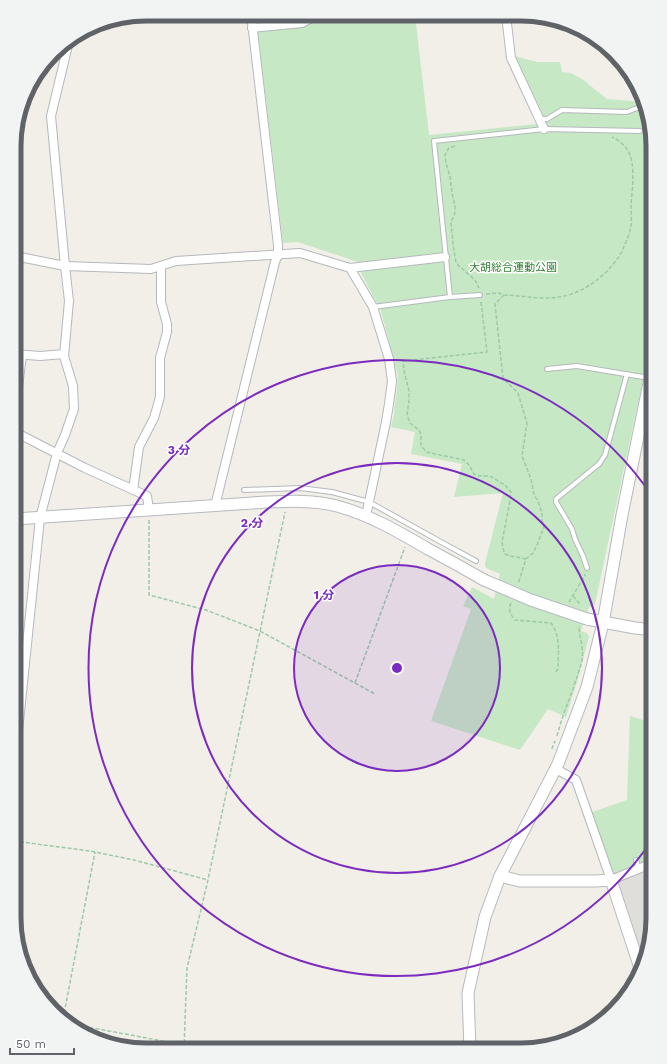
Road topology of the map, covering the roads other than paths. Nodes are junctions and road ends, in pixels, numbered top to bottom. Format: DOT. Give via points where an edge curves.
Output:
graph roads {
  1 [pos="252,21"];
  2 [pos="305,21"];
  3 [pos="507,21"];
  4 [pos="252,28"];
  5 [pos="67,50"];
  6 [pos="640,108"];
  7 [pos="540,120"];
  8 [pos="544,129"];
  9 [pos="640,131"];
  10 [pos="278,255"];
  11 [pos="21,257"];
  12 [pos="445,257"];
  13 [pos="65,266"];
  14 [pos="161,266"];
  15 [pos="350,268"];
  16 [pos="480,295"];
  17 [pos="450,297"];
  18 [pos="373,307"];
  19 [pos="64,354"];
  20 [pos="21,355"];
  21 [pos="547,369"];
  22 [pos="627,374"];
  23 [pos="646,377"];
  24 [pos="646,398"];
  25 [pos="21,435"];
  26 [pos="57,453"];
  27 [pos="300,488"];
  28 [pos="132,490"];
  29 [pos="244,490"];
  30 [pos="267,490"];
  31 [pos="300,501"];
  32 [pos="267,502"];
  33 [pos="370,502"];
  34 [pos="215,506"];
  35 [pos="148,510"];
  36 [pos="366,516"];
  37 [pos="40,518"];
  38 [pos="21,519"];
  39 [pos="441,542"];
  40 [pos="435,553"];
  41 [pos="476,561"];
  42 [pos="587,568"];
  43 [pos="603,623"];
  44 [pos="646,629"];
  45 [pos="21,691"];
  46 [pos="556,769"];
  47 [pos="636,860"];
  48 [pos="646,866"];
  49 [pos="639,868"];
  50 [pos="500,876"];
  51 [pos="611,880"];
  52 [pos="638,961"];
  53 [pos="470,1043"];
  1 -- 4 [label="street"];
  2 -- 4 [label="street"];
  3 -- 7 [label="street" via="511,58"];
  4 -- 10 [label="street"];
  5 -- 13 [label="street" via="51,116"];
  6 -- 7 [label="lane" via="627,112 562,110"];
  7 -- 8 [label="street"];
  8 -- 9 [label="lane"];
  8 -- 12 [label="lane" via="434,141"];
  10 -- 14 [label="street" via="176,261"];
  10 -- 15 [label="street" via="300,253"];
  10 -- 34 [label="street"];
  11 -- 13 [label="street"];
  12 -- 15 [label="street"];
  12 -- 17 [label="lane"];
  13 -- 14 [label="street" via="151,269"];
  13 -- 19 [label="street" via="69,301"];
  14 -- 28 [label="street" via="161,302 167,332 160,358 160,397 154,418 139,447"];
  15 -- 18 [label="street"];
  16 -- 17 [label="lane"];
  17 -- 18 [label="lane"];
  18 -- 33 [label="street" via="389,359 392,380"];
  19 -- 20 [label="street"];
  19 -- 26 [label="street" via="73,386 74,409"];
  21 -- 22 [label="lane" via="577,366"];
  22 -- 23 [label="lane"];
  22 -- 42 [label="lane" via="605,455 599,464 556,499 572,528"];
  24 -- 43 [label="street"];
  25 -- 26 [label="street"];
  26 -- 28 [label="street"];
  26 -- 37 [label="street"];
  27 -- 30 [label="lane"];
  27 -- 31 [label="lane"];
  27 -- 33 [label="lane" via="332,492"];
  28 -- 35 [label="street" via="147,496"];
  29 -- 30 [label="lane"];
  30 -- 32 [label="lane"];
  31 -- 32 [label="street"];
  31 -- 36 [label="street" via="336,506"];
  32 -- 34 [label="street"];
  33 -- 36 [label="street"];
  33 -- 39 [label="lane"];
  34 -- 35 [label="street"];
  35 -- 37 [label="street"];
  36 -- 40 [label="street"];
  37 -- 38 [label="street"];
  37 -- 45 [label="street"];
  39 -- 40 [label="lane"];
  39 -- 41 [label="lane"];
  40 -- 43 [label="street, bridge" via="484,580 583,622"];
  43 -- 44 [label="street"];
  43 -- 46 [label="street" via="588,687"];
  46 -- 50 [label="street"];
  46 -- 51 [label="street" via="576,780"];
  47 -- 49 [label="lane"];
  48 -- 49 [label="street"];
  49 -- 51 [label="street"];
  50 -- 51 [label="street" via="520,882"];
  50 -- 53 [label="street" via="485,917 468,993"];
  51 -- 52 [label="street"];
}
